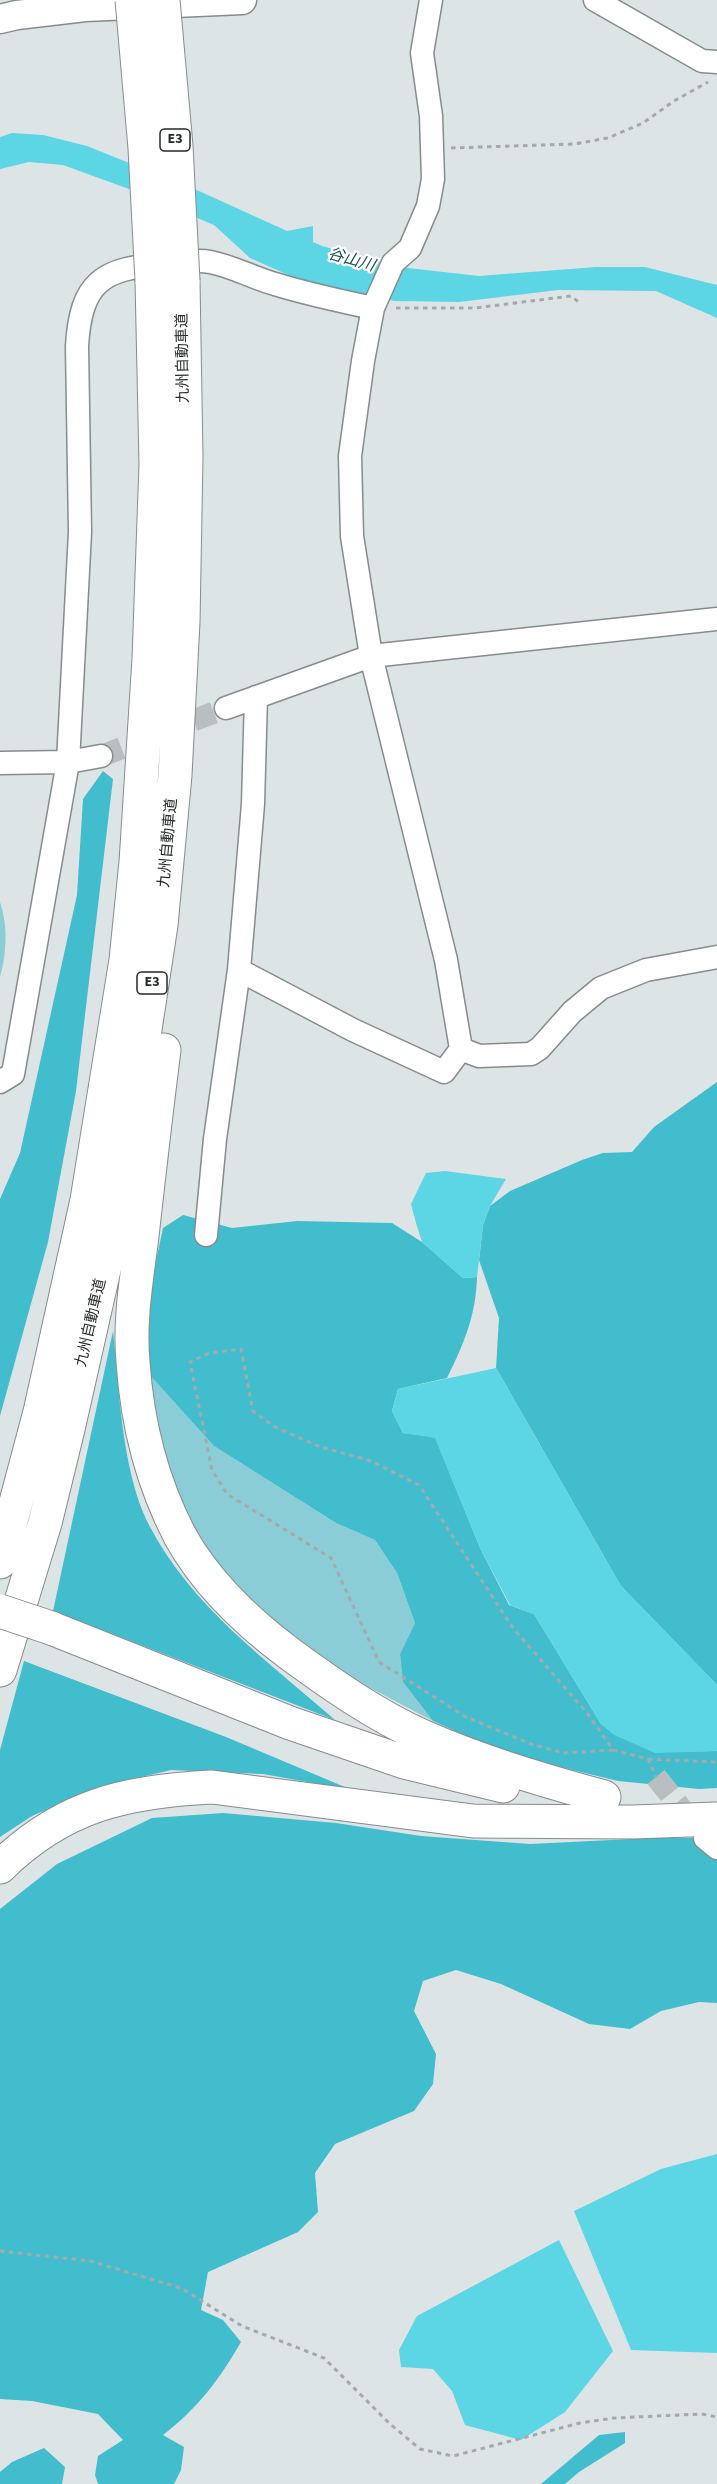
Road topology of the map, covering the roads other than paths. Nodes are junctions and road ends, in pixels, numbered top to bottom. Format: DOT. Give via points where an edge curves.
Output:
graph roads {
  1 [pos="132,0"];
  2 [pos="163,0"];
  3 [pos="211,0"];
  4 [pos="242,0"];
  5 [pos="430,0"];
  6 [pos="595,0"];
  7 [pos="85,4"];
  8 [pos="0,20"];
  9 [pos="713,72"];
  10 [pos="167,281"];
  11 [pos="374,306"];
  12 [pos="717,619"];
  13 [pos="372,656"];
  14 [pos="256,697"];
  15 [pos="226,708"];
  16 [pos="101,756"];
  17 [pos="68,762"];
  18 [pos="0,763"];
  19 [pos="175,776"];
  20 [pos="717,957"];
  21 [pos="239,970"];
  22 [pos="461,1049"];
  23 [pos="0,1082"];
  24 [pos="206,1235"];
  25 [pos="22,1484"];
  26 [pos="0,1531"];
  27 [pos="0,1563"];
  28 [pos="0,1611"];
  29 [pos="0,1630"];
  30 [pos="49,1637"];
  31 [pos="0,1670"];
  32 [pos="604,1797"];
  33 [pos="717,1799"];
  34 [pos="570,1820"];
  35 [pos="713,1835"];
  36 [pos="0,1867"];
  1 -- 10 [label="highway, 九州自動車道 / E3, bridge" via="145,148"];
  2 -- 10 [label="highway, 九州自動車道 / E3, bridge" via="176,146"];
  3 -- 4 [label="main road"];
  3 -- 7 [label="main road"];
  5 -- 11 [label="street" via="422,53 434,179 428,206 410,248 393,263"];
  6 -- 9 [label="street" via="702,61"];
  7 -- 8 [label="main road"];
  10 -- 19 [label="highway, 九州自動車道 / E3" via="186,457"];
  10 -- 25 [label="highway, 九州自動車道 / E3" via="150,648 126,960 87,1200"];
  11 -- 13 [label="street" via="350,456 352,536"];
  11 -- 17 [label="street" via="273,284 208,261 136,266 104,278 93,288 79,318 77,346 80,532"];
  12 -- 13 [label="street"];
  13 -- 14 [label="street"];
  13 -- 22 [label="street" via="446,960"];
  14 -- 15 [label="street"];
  14 -- 21 [label="street" via="253,804"];
  16 -- 17 [label="street"];
  17 -- 18 [label="street"];
  17 -- 23 [label="street" via="13,1074"];
  19 -- 31 [label="highway, 九州自動車道 / E3" via="161,925 117,1212 47,1513"];
  19 -- 32 [label="highway" via="172,980 138,1267 132,1359 138,1411 161,1497 181,1538 219,1590 272,1640 328,1682 421,1736 504,1769"];
  20 -- 22 [label="street" via="646,970 601,988 531,1054 478,1056"];
  21 -- 22 [label="street" via="444,1072"];
  21 -- 24 [label="street"];
  25 -- 26 [label="highway"];
  25 -- 27 [label="highway, 九州自動車道 / E3"];
  28 -- 30 [label="highway, bridge"];
  29 -- 30 [label="highway"];
  30 -- 32 [label="highway" via="404,1762 548,1796"];
  30 -- 34 [label="highway" via="294,1743 388,1776"];
  32 -- 33 [label="highway"];
  34 -- 35 [label="highway" via="633,1822"];
  34 -- 36 [label="highway" via="473,1821 212,1786 172,1789 132,1794 64,1819"];
}
